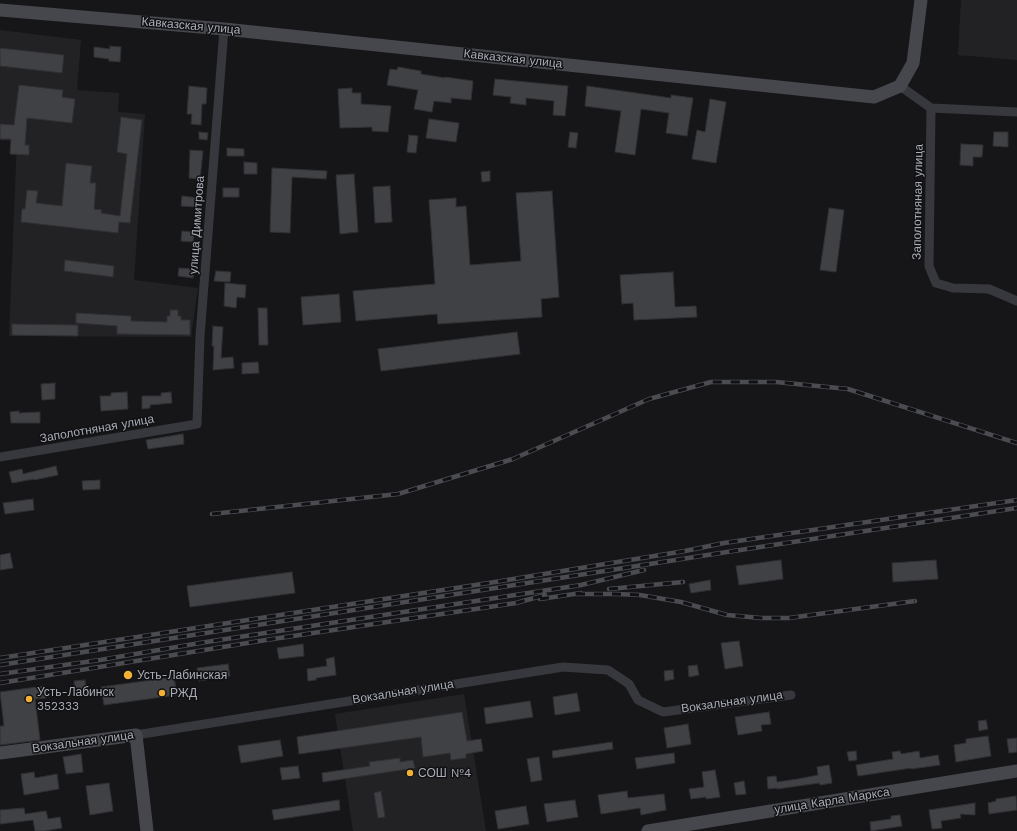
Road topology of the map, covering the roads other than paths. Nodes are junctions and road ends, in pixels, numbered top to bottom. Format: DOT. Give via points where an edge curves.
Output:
graph roads {
  1 [pos="921,0"];
  2 [pos="0,10"];
  3 [pos="224,29"];
  4 [pos="900,86"];
  5 [pos="931,108"];
  6 [pos="1017,112"];
  7 [pos="1017,301"];
  8 [pos="197,424"];
  9 [pos="0,457"];
  10 [pos="791,694"];
  11 [pos="136,735"];
  12 [pos="0,753"];
  13 [pos="1017,772"];
  14 [pos="147,831"];
  15 [pos="648,831"];
  1 -- 4 [label="main road" via="913,63"];
  2 -- 3 [label="main road, Кавказская улица"];
  3 -- 4 [label="main road, Кавказская улица" via="874,97"];
  3 -- 8 [label="street, улица Димитрова" via="200,336"];
  4 -- 5 [label="street"];
  5 -- 6 [label="street"];
  5 -- 7 [label="street, Заполотняная улица" via="929,266 936,283 952,288 989,289"];
  8 -- 9 [label="street, Заполотняная улица"];
  10 -- 11 [label="street, Вокзальная улица" via="663,712 638,700 629,684 608,670 563,667"];
  11 -- 12 [label="main road, Вокзальная улица"];
  11 -- 14 [label="main road"];
  13 -- 15 [label="main road, улица Карла Маркса"];
}
